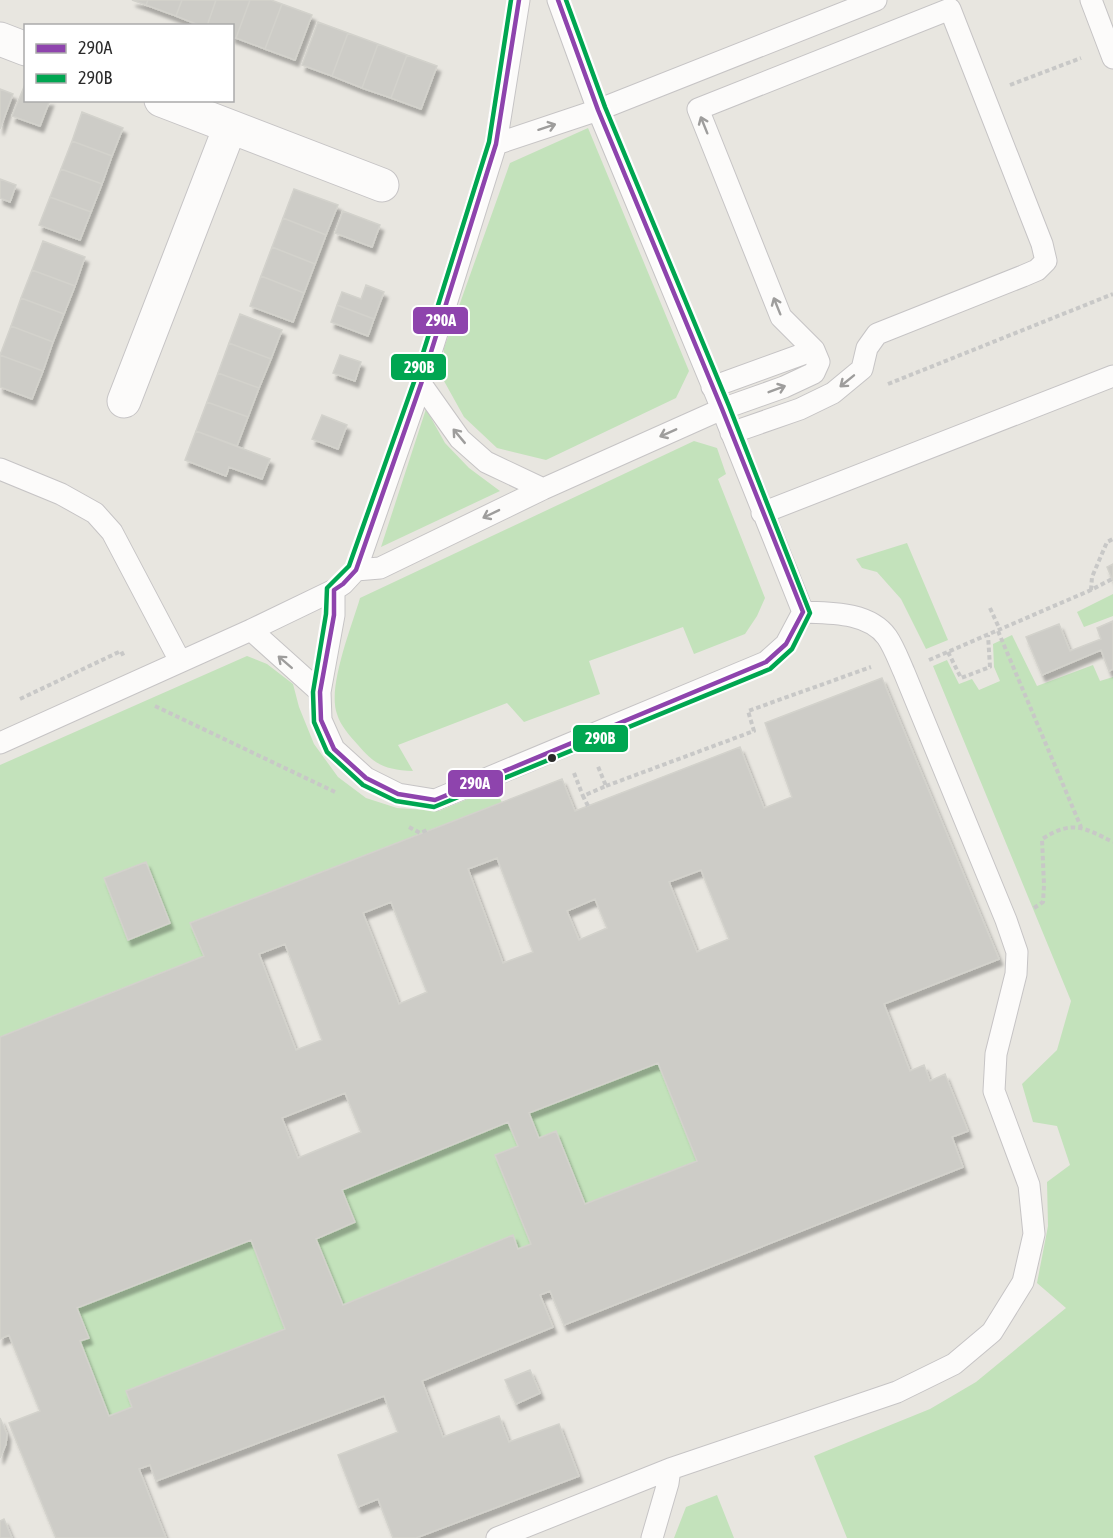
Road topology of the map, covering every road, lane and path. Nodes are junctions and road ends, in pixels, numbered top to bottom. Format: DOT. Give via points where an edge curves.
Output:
graph roads {
  1 [pos="519,0"];
  2 [pos="558,0"];
  3 [pos="876,0"];
  4 [pos="1091,0"];
  5 [pos="0,39"];
  6 [pos="24,48"];
  7 [pos="1111,53"];
  8 [pos="984,95"];
  9 [pos="166,102"];
  10 [pos="598,110"];
  11 [pos="230,127"];
  12 [pos="496,144"];
  13 [pos="382,185"];
  14 [pos="1113,294"];
  15 [pos="814,350"];
  16 [pos="1113,376"];
  17 [pos="421,384"];
  18 [pos="887,384"];
  19 [pos="712,387"];
  20 [pos="124,401"];
  21 [pos="722,409"];
  22 [pos="731,434"];
  23 [pos="0,469"];
  24 [pos="543,489"];
  25 [pos="762,513"];
  26 [pos="1113,539"];
  27 [pos="356,570"];
  28 [pos="1112,579"];
  29 [pos="334,590"];
  30 [pos="1092,590"];
  31 [pos="990,608"];
  32 [pos="803,612"];
  33 [pos="251,630"];
  34 [pos="999,631"];
  35 [pos="988,635"];
  36 [pos="180,661"];
  37 [pos="879,664"];
  38 [pos="320,692"];
  39 [pos="0,743"];
  40 [pos="596,760"];
  41 [pos="606,786"];
  42 [pos="588,806"];
  43 [pos="1081,826"];
  44 [pos="1113,842"];
  45 [pos="1029,912"];
  46 [pos="670,1469"];
  47 [pos="497,1538"];
  48 [pos="652,1538"];
  1 -- 12 [label="lane"];
  2 -- 10 [label="lane"];
  3 -- 10 [label="lane"];
  4 -- 7 [label="lane"];
  5 -- 6 [label="street"];
  7 -- 8 [label="path"];
  15 -- 8 [label="lane, one-way" via="781,316 698,109 950,9"];
  8 -- 22 [label="lane, one-way" via="1046,261 1037,270 877,334 867,348 862,369 832,393"];
  9 -- 11 [label="street"];
  12 -- 10 [label="lane, one-way"];
  10 -- 19 [label="lane"];
  11 -- 13 [label="street"];
  11 -- 20 [label="street"];
  12 -- 17 [label="lane"];
  14 -- 18 [label="path"];
  15 -- 19 [label="lane"];
  21 -- 15 [label="lane, one-way" via="814,373 819,362"];
  16 -- 25 [label="lane"];
  24 -- 17 [label="lane, one-way" via="486,462 460,439"];
  17 -- 27 [label="lane"];
  19 -- 21 [label="lane"];
  21 -- 22 [label="lane"];
  21 -- 24 [label="lane, one-way"];
  22 -- 25 [label="lane"];
  23 -- 36 [label="lane" via="62,494 95,513 112,532"];
  24 -- 27 [label="lane, one-way" via="380,568"];
  25 -- 32 [label="lane"];
  26 -- 30 [label="path" via="1103,550 1092,577"];
  27 -- 29 [label="lane"];
  28 -- 30 [label="path"];
  29 -- 33 [label="lane"];
  29 -- 38 [label="lane" via="334,615"];
  30 -- 34 [label="path"];
  31 -- 34 [label="path"];
  32 -- 38 [label="lane" via="786,644 766,662 435,800 398,794 366,778 334,749 321,720"];
  32 -- 46 [label="lane" via="861,618 887,637 1006,920 1017,952 1016,974 996,1054 994,1091 1029,1185 1034,1234 1023,1282 992,1332 954,1364 897,1392"];
  33 -- 36 [label="lane"];
  38 -- 33 [label="lane, one-way"];
  34 -- 35 [label="path"];
  34 -- 43 [label="path"];
  35 -- 35 [label="path" via="990,667 961,678 948,652"];
  36 -- 39 [label="lane"];
  37 -- 41 [label="path" via="748,711 754,731"];
  40 -- 41 [label="path"];
  41 -- 42 [label="path" via="583,796"];
  43 -- 44 [label="path"];
  43 -- 45 [label="path" via="1057,829 1042,839 1043,902"];
  46 -- 47 [label="lane"];
  46 -- 48 [label="lane"];
}
